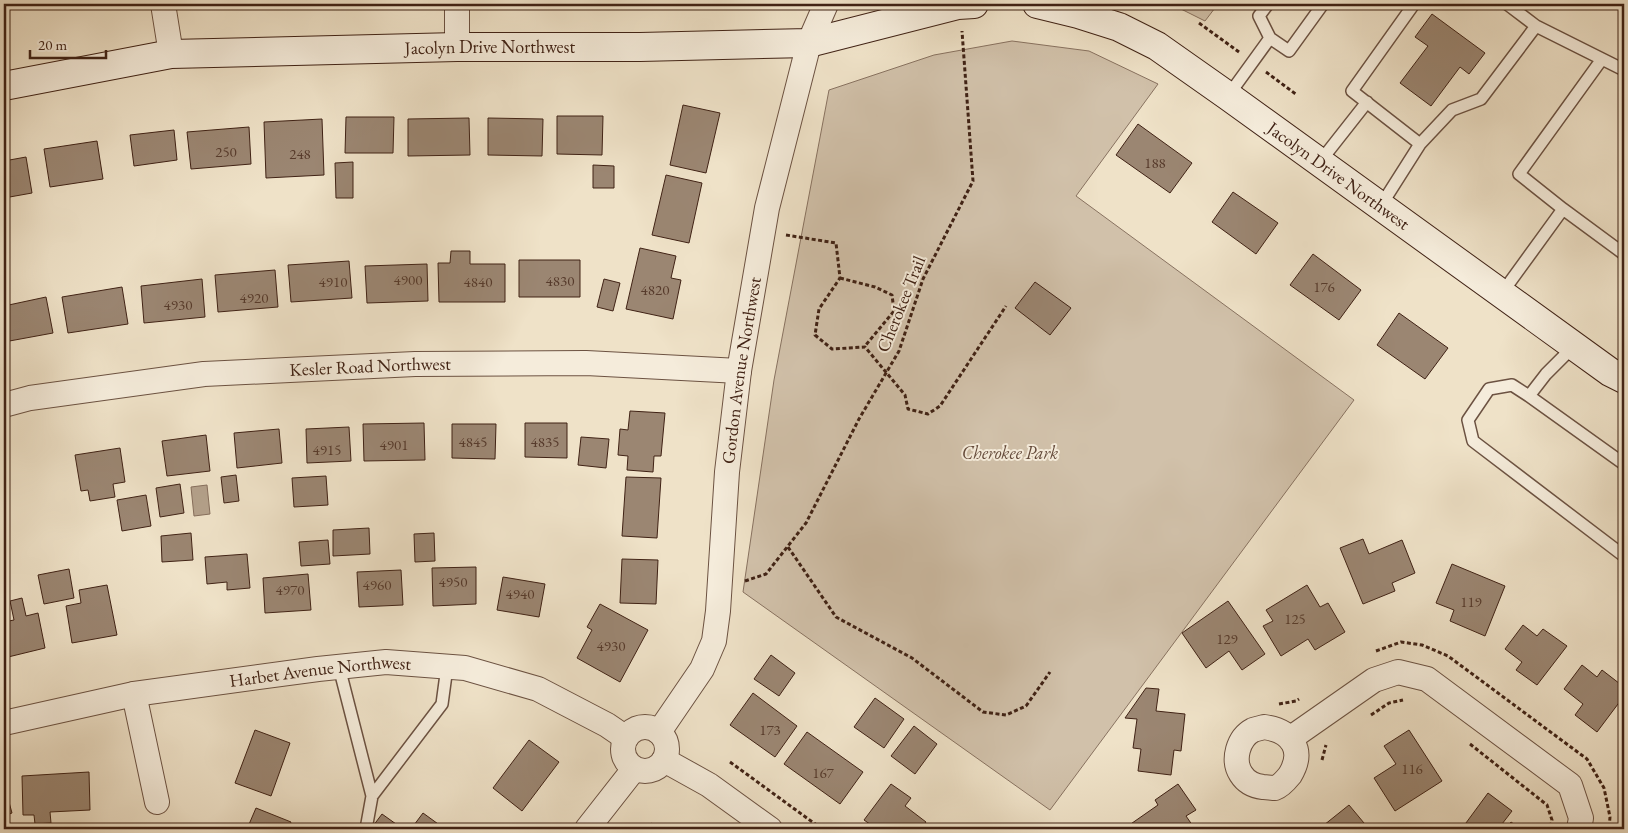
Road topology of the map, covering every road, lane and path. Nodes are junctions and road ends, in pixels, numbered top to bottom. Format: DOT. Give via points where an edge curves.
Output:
graph roads {
  1 [pos="163,4"];
  2 [pos="457,4"];
  3 [pos="826,4"];
  4 [pos="974,4"];
  5 [pos="1037,4"];
  6 [pos="1268,4"];
  7 [pos="1323,4"];
  8 [pos="1414,4"];
  9 [pos="1507,4"];
  10 [pos="1536,26"];
  11 [pos="962,30"];
  12 [pos="1270,38"];
  13 [pos="809,43"];
  14 [pos="457,47"];
  15 [pos="170,54"];
  16 [pos="1602,59"];
  17 [pos="1624,70"];
  18 [pos="4,86"];
  19 [pos="1228,96"];
  20 [pos="1366,102"];
  21 [pos="1420,144"];
  22 [pos="1319,162"];
  23 [pos="1380,207"];
  24 [pos="1563,209"];
  25 [pos="763,232"];
  26 [pos="1624,254"];
  27 [pos="840,278"];
  28 [pos="1502,294"];
  29 [pos="1006,306"];
  30 [pos="1574,346"];
  31 [pos="864,347"];
  32 [pos="739,371"];
  33 [pos="887,372"];
  34 [pos="1624,379"];
  35 [pos="1529,396"];
  36 [pos="4,405"];
  37 [pos="1624,464"];
  38 [pos="788,547"];
  39 [pos="1624,556"];
  40 [pos="720,585"];
  41 [pos="1369,654"];
  42 [pos="339,667"];
  43 [pos="447,667"];
  44 [pos="1050,672"];
  45 [pos="134,694"];
  46 [pos="1304,696"];
  47 [pos="1406,699"];
  48 [pos="1273,704"];
  49 [pos="1365,719"];
  50 [pos="4,723"];
  51 [pos="659,732"];
  52 [pos="626,738"];
  53 [pos="1291,738"];
  54 [pos="1333,740"];
  55 [pos="1468,743"];
  56 [pos="664,760"];
  57 [pos="730,762"];
  58 [pos="1322,765"];
  59 [pos="634,769"];
  60 [pos="372,796"];
  61 [pos="157,802"];
  62 [pos="366,829"];
  63 [pos="587,829"];
  64 [pos="770,829"];
  65 [pos="822,829"];
  66 [pos="1550,829"];
  67 [pos="1579,829"];
  68 [pos="1609,829"];
  1 -- 15 [label="street"];
  2 -- 14 [label="street"];
  3 -- 13 [label="street, Gordon Avenue Northwest"];
  4 -- 13 [label="street, Jacolyn Drive Northwest" via="958,5"];
  5 -- 19 [label="street, Jacolyn Drive Northwest" via="1119,27 1156,46"];
  6 -- 12 [label="lane" via="1259,16"];
  7 -- 12 [label="lane" via="1289,51"];
  8 -- 20 [label="lane" via="1352,91"];
  9 -- 10 [label="lane"];
  10 -- 16 [label="lane"];
  10 -- 21 [label="lane" via="1481,99 1452,110"];
  11 -- 33 [label="path, Cherokee Trail" via="973,180 923,279 899,351"];
  12 -- 19 [label="lane"];
  13 -- 14 [label="street, Jacolyn Drive Northwest"];
  13 -- 25 [label="street, Gordon Avenue Northwest"];
  14 -- 15 [label="street, Jacolyn Drive Northwest"];
  15 -- 18 [label="street, Jacolyn Drive Northwest"];
  16 -- 17 [label="lane"];
  16 -- 24 [label="lane" via="1519,174"];
  19 -- 22 [label="street, Jacolyn Drive Northwest"];
  20 -- 21 [label="lane"];
  20 -- 22 [label="lane"];
  21 -- 23 [label="lane"];
  22 -- 23 [label="street, Jacolyn Drive Northwest"];
  23 -- 28 [label="street, Jacolyn Drive Northwest"];
  24 -- 26 [label="lane"];
  24 -- 28 [label="lane"];
  25 -- 27 [label="path" via="836,243"];
  25 -- 32 [label="street, Gordon Avenue Northwest"];
  27 -- 31 [label="path" via="819,309 815,335 832,349"];
  27 -- 31 [label="path" via="892,295 894,311"];
  28 -- 30 [label="street, Jacolyn Drive Northwest"];
  29 -- 33 [label="path" via="940,406 928,414 908,409 905,395"];
  30 -- 34 [label="street, Jacolyn Drive Northwest"];
  30 -- 35 [label="lane"];
  31 -- 33 [label="path"];
  32 -- 36 [label="street, Kesler Road Northwest" via="586,363 415,364 204,374 30,398"];
  32 -- 40 [label="street, Gordon Avenue Northwest" via="727,472"];
  33 -- 38 [label="path, Cherokee Trail" via="806,523"];
  35 -- 37 [label="lane"];
  35 -- 39 [label="lane" via="1512,385 1489,389 1468,420 1473,441"];
  38 -- 40 [label="path, Cherokee Trail" via="766,574"];
  38 -- 44 [label="path" via="836,618 912,658 983,712 1006,715 1026,706"];
  40 -- 51 [label="street, Gordon Avenue Northwest" via="714,641 702,670"];
  41 -- 68 [label="path" via="1401,642 1422,645 1448,656 1587,759 1604,788"];
  42 -- 43 [label="street, Harbet Avenue Northwest" via="386,662"];
  42 -- 45 [label="street, Harbet Avenue Northwest"];
  42 -- 60 [label="lane"];
  43 -- 52 [label="street, Harbet Avenue Northwest" via="465,668 538,689"];
  43 -- 60 [label="lane" via="442,704"];
  45 -- 50 [label="street, Harbet Avenue Northwest"];
  45 -- 61 [label="street"];
  46 -- 48 [label="path" via="1296,701"];
  47 -- 49 [label="path" via="1389,703"];
  51 -- 52 [label="street" via="653,728 638,728"];
  51 -- 56 [label="street" via="667,745"];
  52 -- 59 [label="street" via="622,751"];
  53 -- 67 [label="street" via="1374,680 1398,672 1426,678 1570,785 1581,818"];
  54 -- 58 [label="path" via="1325,746"];
  55 -- 66 [label="path" via="1547,805 1552,820"];
  56 -- 59 [label="street" via="660,766 647,772"];
  56 -- 64 [label="street" via="709,784"];
  57 -- 65 [label="path"];
  59 -- 63 [label="street"];
  60 -- 62 [label="lane"];
}
